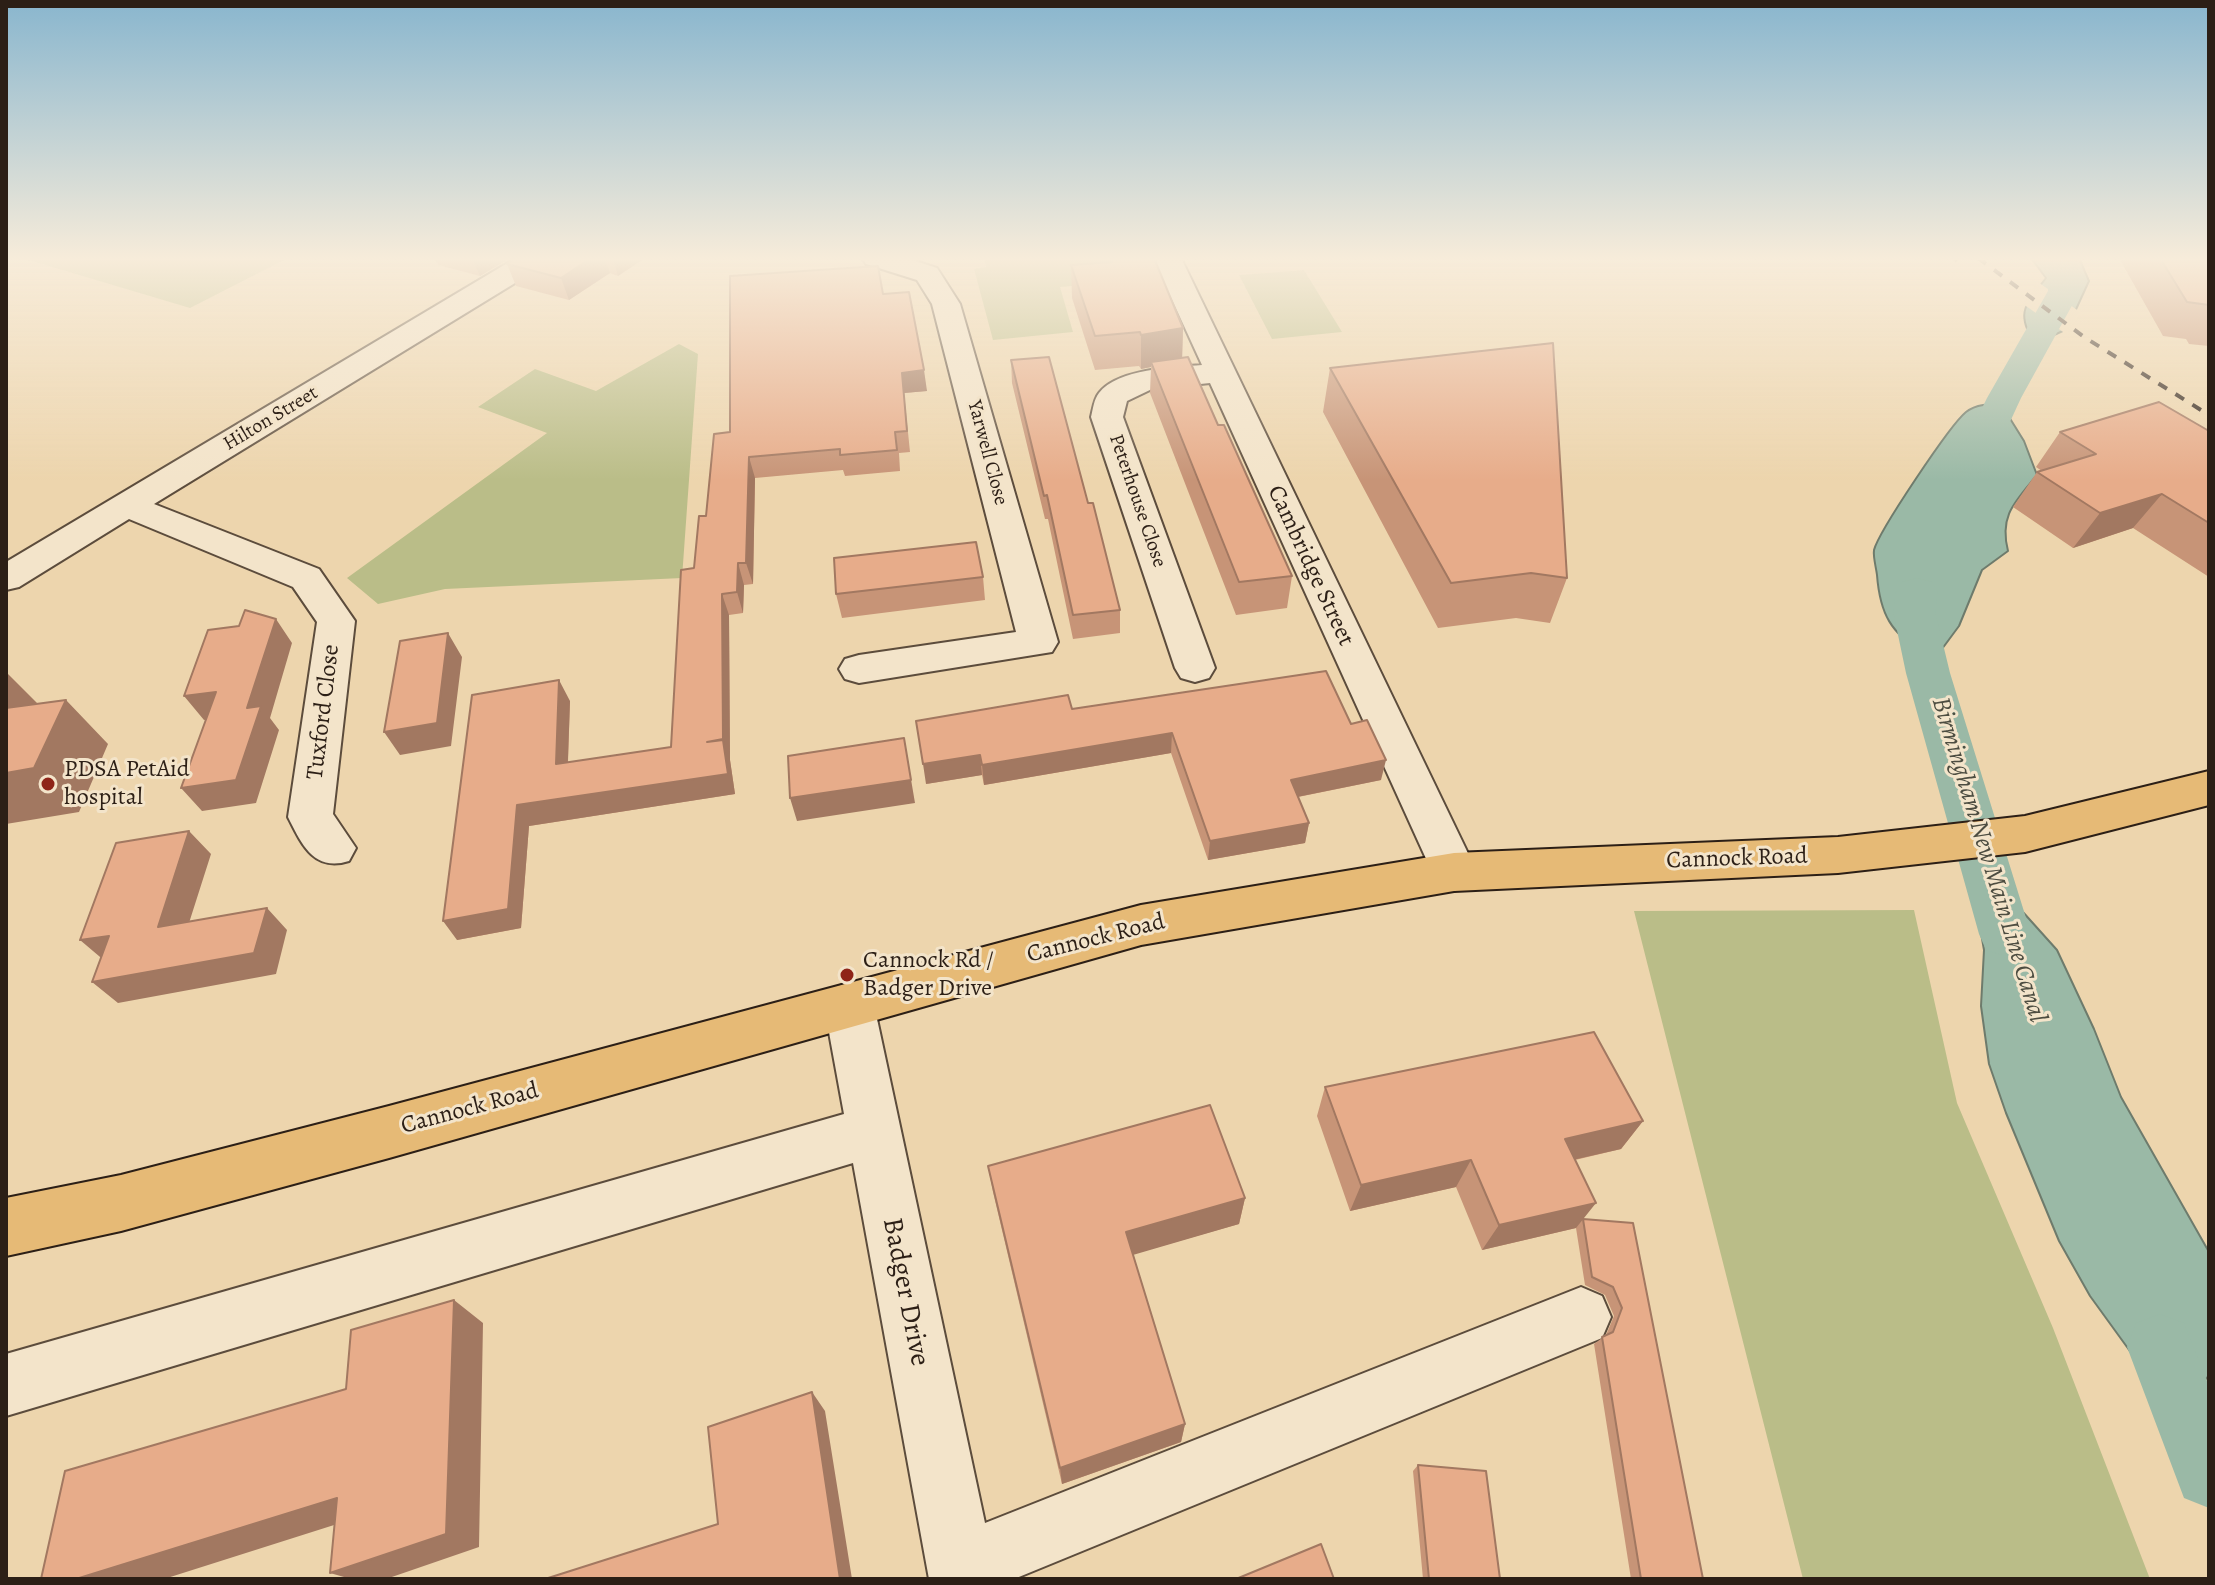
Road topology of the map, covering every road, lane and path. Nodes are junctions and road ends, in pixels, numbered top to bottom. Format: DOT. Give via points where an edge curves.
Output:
graph roads {
  1 [pos="414,332"];
  2 [pos="954,332"];
  3 [pos="1202,332"];
  4 [pos="1222,373"];
  5 [pos="127,506"];
  6 [pos="6,578"];
  7 [pos="1195,668"];
  8 [pos="859,669"];
  9 [pos="2209,788"];
  10 [pos="333,848"];
  11 [pos="1454,872"];
  12 [pos="849,1005"];
  13 [pos="873,1131"];
  14 [pos="6,1227"];
  15 [pos="1581,1317"];
  16 [pos="6,1385"];
  17 [pos="962,1573"];
  1 -- 5 [label="street, Hilton Street"];
  2 -- 8 [label="street, Yarwell Close" via="1038,642"];
  3 -- 4 [label="street, Cambridge Street"];
  4 -- 7 [label="street, Peterhouse Close" via="1129,385 1112,397 1107,417"];
  4 -- 11 [label="street, Cambridge Street"];
  5 -- 6 [label="street, Hilton Street"];
  5 -- 10 [label="street, Tuxford Close" via="306,578 336,621 310,817"];
  9 -- 11 [label="highway, Cannock Road" via="2025,834 1838,855"];
  11 -- 12 [label="highway, Cannock Road" via="1141,925"];
  12 -- 13 [label="street, Badger Drive"];
  12 -- 14 [label="highway, Cannock Road" via="121,1203"];
  13 -- 16 [label="street"];
  13 -- 17 [label="street, Badger Drive"];
  15 -- 17 [label="street"];
}
